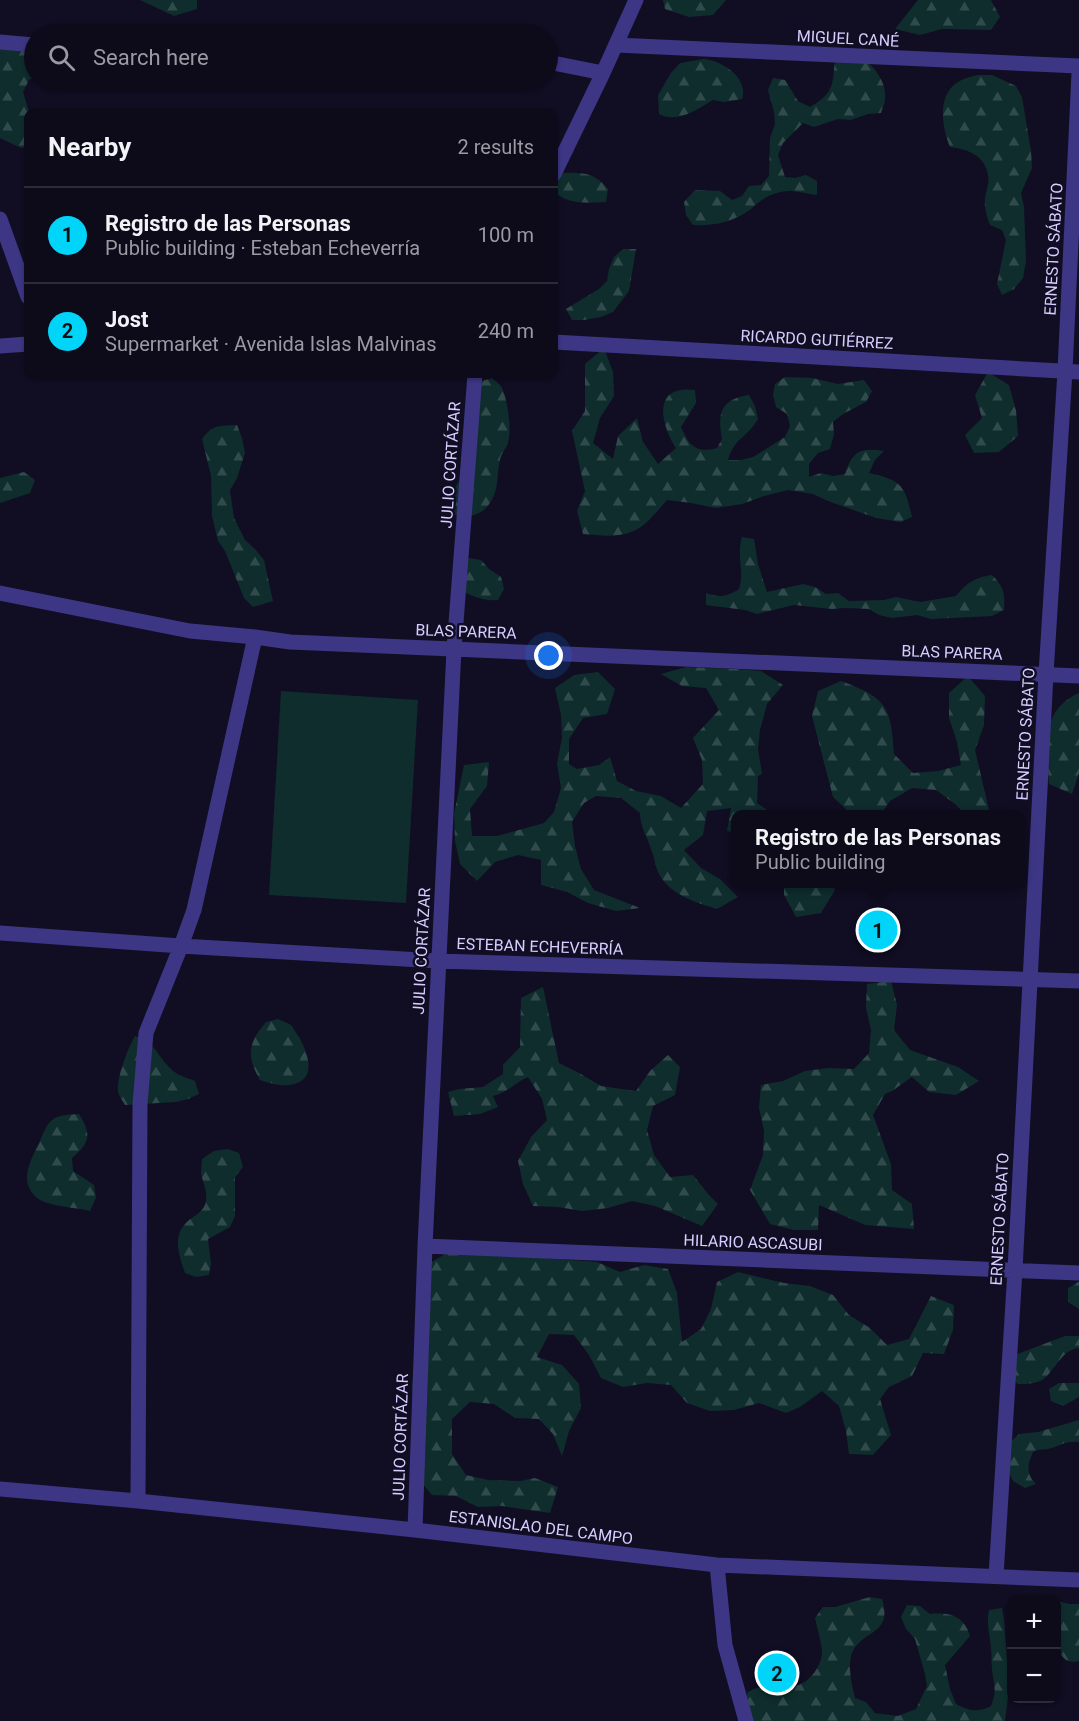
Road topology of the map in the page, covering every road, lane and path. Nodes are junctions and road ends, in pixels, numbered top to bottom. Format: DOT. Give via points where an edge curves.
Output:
graph roads {
  1 [pos="636,0"];
  2 [pos="0,42"];
  3 [pos="24,44"];
  4 [pos="616,45"];
  5 [pos="558,64"];
  6 [pos="1079,66"];
  7 [pos="1079,73"];
  8 [pos="603,74"];
  9 [pos="558,166"];
  10 [pos="0,219"];
  11 [pos="24,286"];
  12 [pos="558,342"];
  13 [pos="24,344"];
  14 [pos="0,346"];
  15 [pos="1072,371"];
  16 [pos="475,378"];
  17 [pos="0,593"];
  18 [pos="255,637"];
  19 [pos="454,649"];
  20 [pos="1046,674"];
  21 [pos="1079,676"];
  22 [pos="0,933"];
  23 [pos="181,946"];
  24 [pos="438,961"];
  25 [pos="1030,979"];
  26 [pos="1079,981"];
  27 [pos="424,1246"];
  28 [pos="1015,1270"];
  29 [pos="1079,1273"];
  30 [pos="0,1489"];
  31 [pos="138,1501"];
  32 [pos="415,1530"];
  33 [pos="717,1565"];
  34 [pos="996,1576"];
  35 [pos="1079,1580"];
  36 [pos="746,1721"];
  1 -- 4 [label="street"];
  2 -- 3 [label="street"];
  4 -- 6 [label="street, MIGUEL CANÉ"];
  4 -- 8 [label="street"];
  5 -- 8 [label="street"];
  7 -- 15 [label="street, ERNESTO SÁBATO"];
  8 -- 9 [label="street"];
  10 -- 11 [label="street"];
  12 -- 15 [label="street, RICARDO GUTIÉRREZ"];
  13 -- 14 [label="street"];
  15 -- 20 [label="street, ERNESTO SÁBATO"];
  16 -- 19 [label="street, JULIO CORTÁZAR"];
  17 -- 18 [label="street, BLAS PARERA" via="190,631"];
  18 -- 19 [label="street, BLAS PARERA"];
  18 -- 23 [label="street" via="194,910"];
  19 -- 20 [label="street, BLAS PARERA"];
  19 -- 24 [label="street, JULIO CORTÁZAR"];
  20 -- 21 [label="street, BLAS PARERA"];
  20 -- 25 [label="street, ERNESTO SÁBATO"];
  22 -- 23 [label="street, ESTEBAN ECHEVERRÍA"];
  23 -- 24 [label="street, ESTEBAN ECHEVERRÍA"];
  23 -- 31 [label="street" via="146,1033 141,1092"];
  24 -- 25 [label="street, ESTEBAN ECHEVERRÍA"];
  24 -- 27 [label="street, JULIO CORTÁZAR"];
  25 -- 26 [label="street, ESTEBAN ECHEVERRÍA"];
  25 -- 28 [label="street, ERNESTO SÁBATO"];
  27 -- 28 [label="street, HILARIO ASCASUBI"];
  27 -- 32 [label="street, JULIO CORTÁZAR"];
  28 -- 29 [label="street, HILARIO ASCASUBI"];
  28 -- 34 [label="street, ERNESTO SÁBATO"];
  30 -- 31 [label="street, ESTANISLAO DEL CAMPO"];
  31 -- 32 [label="street, ESTANISLAO DEL CAMPO"];
  32 -- 33 [label="street, ESTANISLAO DEL CAMPO"];
  33 -- 34 [label="street, ESTANISLAO DEL CAMPO"];
  33 -- 36 [label="street" via="725,1645"];
  34 -- 35 [label="street, ESTANISLAO DEL CAMPO"];
}
